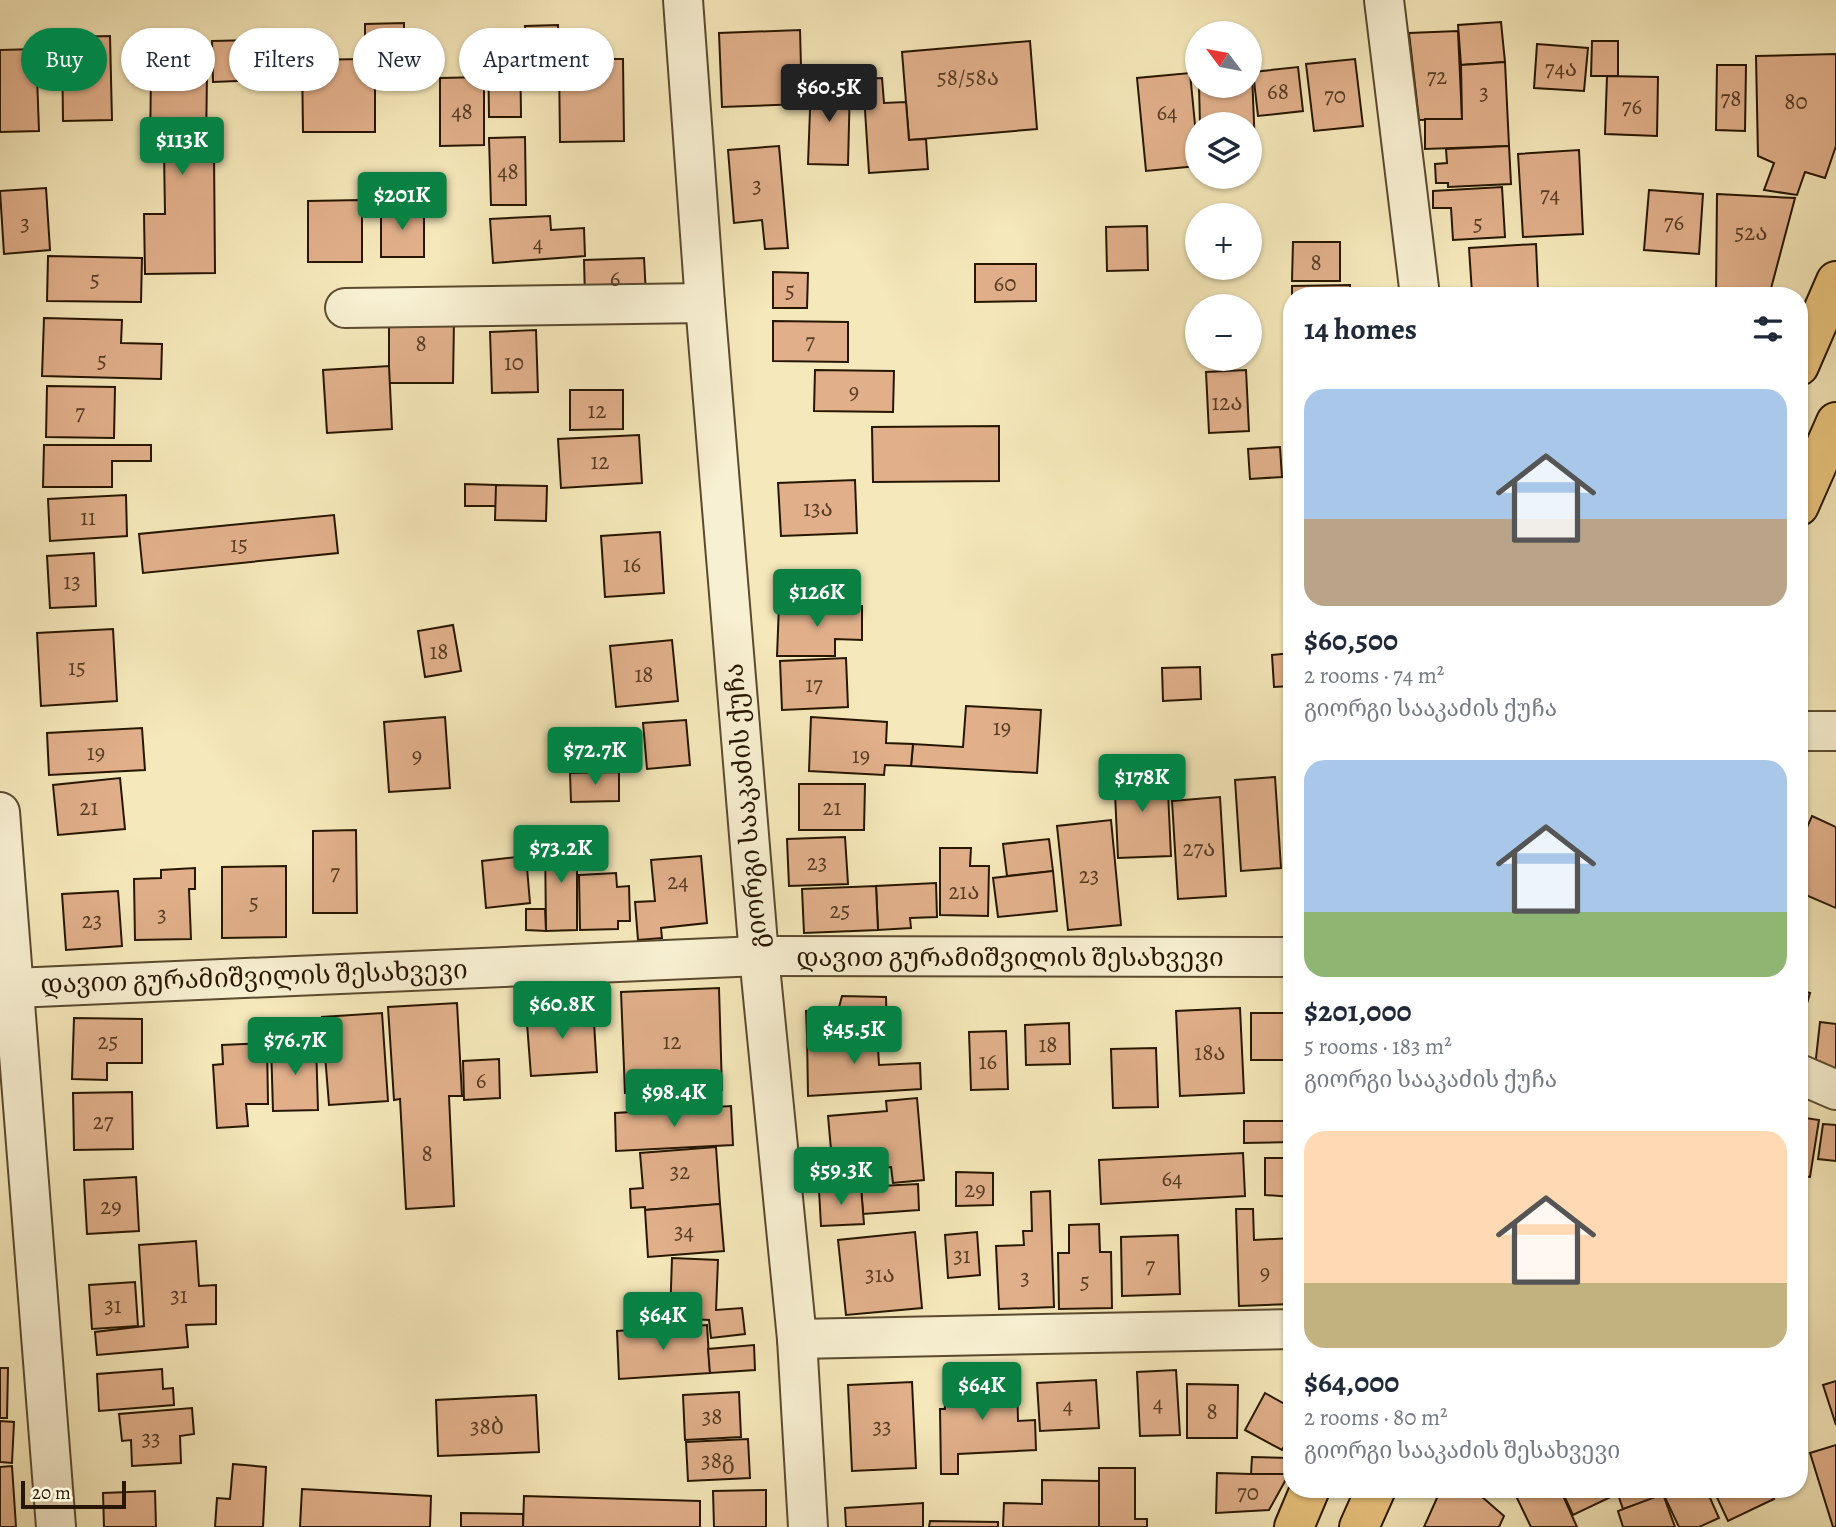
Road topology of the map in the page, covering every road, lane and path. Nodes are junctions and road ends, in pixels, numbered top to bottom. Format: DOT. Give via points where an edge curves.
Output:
graph roads {
  1 [pos="684,0"];
  2 [pos="1384,0"];
  3 [pos="1836,281"];
  4 [pos="1419,287"];
  5 [pos="705,303"];
  6 [pos="345,308"];
  7 [pos="1808,345"];
  8 [pos="1836,422"];
  9 [pos="1808,486"];
  10 [pos="1808,731"];
  11 [pos="1836,731"];
  12 [pos="0,812"];
  13 [pos="758,957"];
  14 [pos="1283,957"];
  15 [pos="14,988"];
  16 [pos="1808,1078"];
  17 [pos="1836,1090"];
  18 [pos="1283,1329"];
  19 [pos="797,1339"];
  20 [pos="1306,1498"];
  21 [pos="1372,1498"];
  22 [pos="56,1527"];
  23 [pos="808,1527"];
  24 [pos="1294,1527"];
  25 [pos="1359,1527"];
  1 -- 5 [label="street, გიორგი სააკაძის ქუჩა"];
  2 -- 4 [label="street"];
  3 -- 7 [label="main road"];
  5 -- 6 [label="street"];
  5 -- 13 [label="street, გიორგი სააკაძის ქუჩა"];
  8 -- 9 [label="main road"];
  10 -- 11 [label="street"];
  12 -- 15 [label="street"];
  13 -- 14 [label="street, დავით გურამიშვილის შესახვევი"];
  13 -- 15 [label="street, დავით გურამიშვილის შესახვევი"];
  13 -- 19 [label="street, გიორგი სააკაძის ქუჩა"];
  15 -- 22 [label="street"];
  16 -- 17 [label="street"];
  18 -- 19 [label="street"];
  19 -- 23 [label="street, გიორგი სააკაძის ქუჩა"];
  20 -- 24 [label="main road"];
  21 -- 25 [label="main road"];
}
